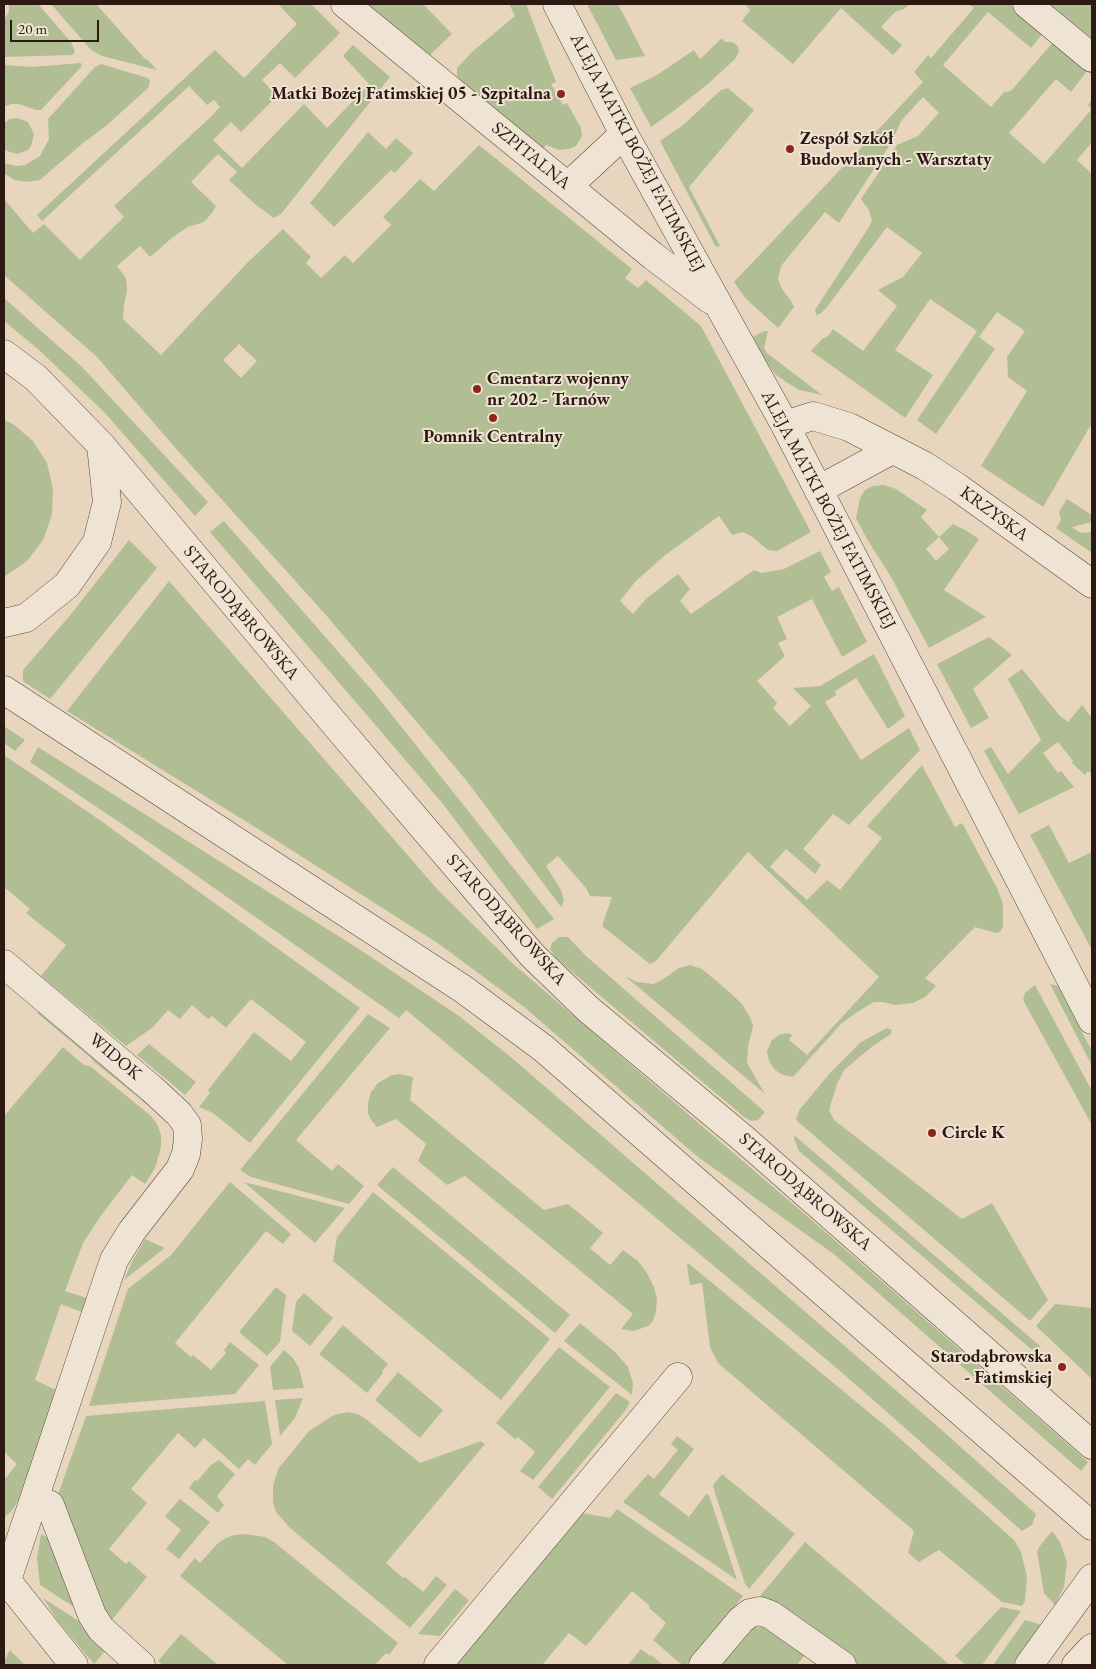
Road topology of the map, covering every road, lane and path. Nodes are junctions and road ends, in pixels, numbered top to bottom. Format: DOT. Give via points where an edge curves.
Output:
graph roads {
  1 [pos="344,4"];
  2 [pos="557,4"];
  3 [pos="1027,4"];
  4 [pos="1092,58"];
  5 [pos="624,134"];
  6 [pos="568,186"];
  7 [pos="720,307"];
  8 [pos="4,355"];
  9 [pos="785,425"];
  10 [pos="101,445"];
  11 [pos="892,450"];
  12 [pos="818,490"];
  13 [pos="1092,584"];
  14 [pos="4,623"];
  15 [pos="4,690"];
  16 [pos="4,964"];
  17 [pos="1092,1020"];
  18 [pos="678,1377"];
  19 [pos="1092,1445"];
  20 [pos="36,1498"];
  21 [pos="1092,1526"];
  22 [pos="6,1578"];
  23 [pos="1092,1578"];
  24 [pos="1092,1648"];
  25 [pos="74,1665"];
  26 [pos="142,1665"];
  27 [pos="438,1665"];
  28 [pos="703,1665"];
  29 [pos="842,1665"];
  30 [pos="1029,1665"];
  31 [pos="1076,1665"];
  1 -- 6 [label="street, SZPITALNA"];
  2 -- 5 [label="street, ALEJA MATKI BOŻEJ FATIMSKIEJ"];
  3 -- 4 [label="street"];
  5 -- 6 [label="street"];
  5 -- 7 [label="street, ALEJA MATKI BOŻEJ FATIMSKIEJ"];
  6 -- 7 [label="street, SZPITALNA"];
  7 -- 9 [label="street, ALEJA MATKI BOŻEJ FATIMSKIEJ"];
  8 -- 10 [label="street, STARODĄBROWSKA" via="36,378"];
  9 -- 11 [label="street, KRZYSKA" via="813,416 849,427"];
  9 -- 12 [label="street, ALEJA MATKI BOŻEJ FATIMSKIEJ"];
  10 -- 14 [label="street" via="107,502 97,542 67,586 26,618"];
  10 -- 19 [label="street, STARODĄBROWSKA" via="532,955 588,1009 745,1140"];
  11 -- 12 [label="street"];
  11 -- 13 [label="street, KRZYSKA" via="957,487"];
  12 -- 17 [label="street, ALEJA MATKI BOŻEJ FATIMSKIEJ"];
  15 -- 21 [label="street" via="462,989 543,1048"];
  16 -- 20 [label="street, WIDOK" via="179,1114 187,1125 188,1139 180,1169 114,1260"];
  18 -- 27 [label="street"];
  20 -- 22 [label="street"];
  20 -- 26 [label="street" via="50,1504 100,1629"];
  22 -- 25 [label="street"];
  23 -- 30 [label="street"];
  24 -- 31 [label="street"];
  28 -- 29 [label="street" via="741,1620 760,1611 771,1615"];
}
